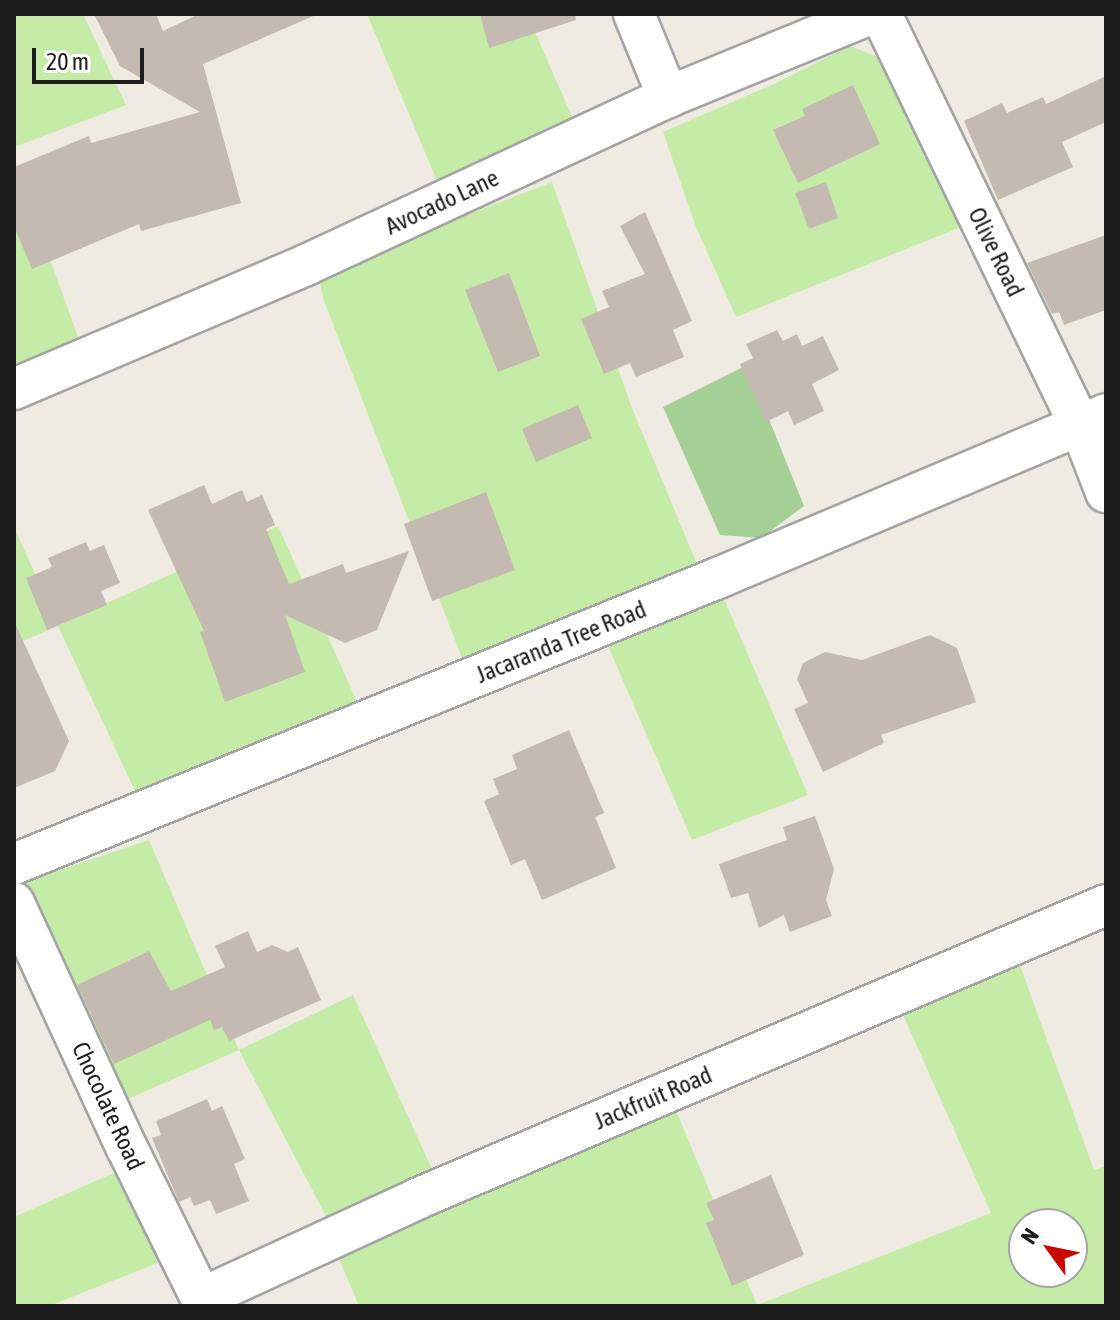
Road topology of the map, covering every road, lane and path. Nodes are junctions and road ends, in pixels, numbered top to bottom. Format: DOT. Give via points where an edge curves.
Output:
graph roads {
  1 [pos="634,14"];
  2 [pos="870,14"];
  3 [pos="881,14"];
  4 [pos="668,97"];
  5 [pos="14,389"];
  6 [pos="1093,419"];
  7 [pos="1106,492"];
  8 [pos="14,864"];
  9 [pos="14,903"];
  10 [pos="1106,905"];
  11 [pos="204,1302"];
  1 -- 4 [label="street"];
  2 -- 4 [label="street, Avocado Lane"];
  3 -- 6 [label="street, Olive Road"];
  4 -- 5 [label="street, Avocado Lane" via="306,265"];
  6 -- 7 [label="street, Olive Road"];
  6 -- 8 [label="street, Jacaranda Tree Road" via="718,578"];
  9 -- 11 [label="street, Chocolate Road"];
  10 -- 11 [label="street, Jackfruit Road" via="419,1198"];
}
